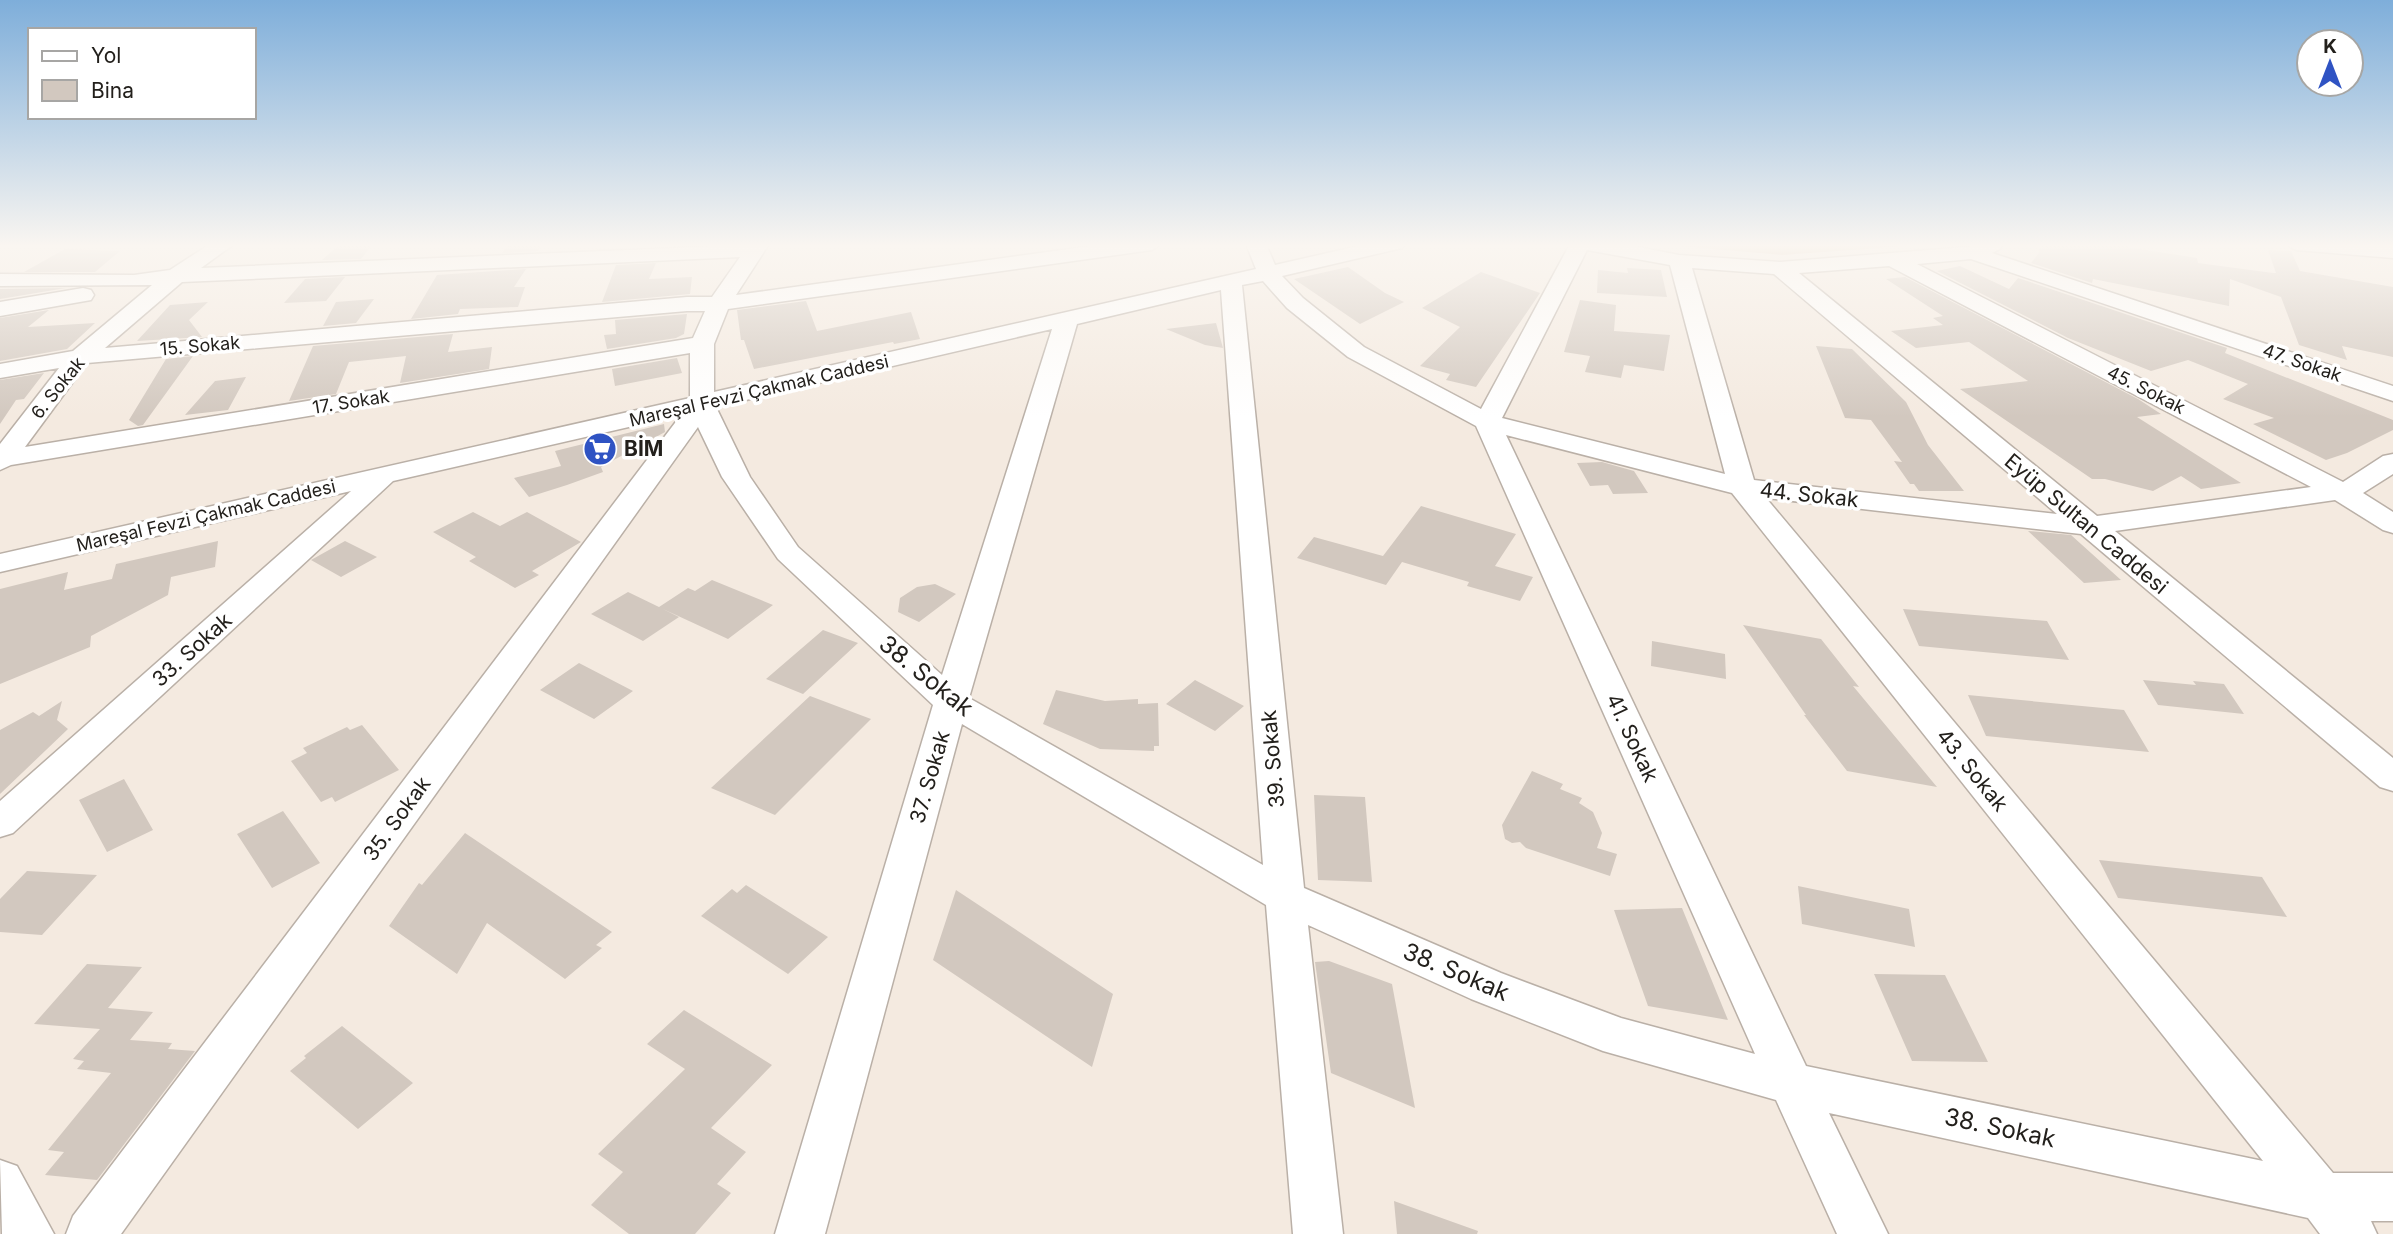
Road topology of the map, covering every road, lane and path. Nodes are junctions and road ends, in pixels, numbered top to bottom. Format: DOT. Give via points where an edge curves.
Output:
graph roads {
  1 [pos="43,302"];
  2 [pos="146,302"];
  3 [pos="736,302"];
  4 [pos="1150,302"];
  5 [pos="1233,302"];
  6 [pos="1295,302"];
  7 [pos="1550,302"];
  8 [pos="1690,302"];
  9 [pos="1820,302"];
  10 [pos="1974,302"];
  11 [pos="2118,302"];
  12 [pos="719,304"];
  13 [pos="0,309"];
  14 [pos="1066,321"];
  15 [pos="702,344"];
  16 [pos="80,357"];
  17 [pos="0,371"];
  18 [pos="2393,394"];
  19 [pos="702,404"];
  20 [pos="1488,422"];
  21 [pos="0,460"];
  22 [pos="2393,462"];
  23 [pos="384,476"];
  24 [pos="1742,487"];
  25 [pos="2340,491"];
  26 [pos="2393,524"];
  27 [pos="2089,526"];
  28 [pos="0,563"];
  29 [pos="951,702"];
  30 [pos="2393,778"];
  31 [pos="0,823"];
  32 [pos="1285,897"];
  33 [pos="1791,1084"];
  34 [pos="0,1183"];
  35 [pos="2321,1197"];
  36 [pos="2393,1197"];
  37 [pos="30,1234"];
  38 [pos="91,1234"];
  39 [pos="800,1234"];
  40 [pos="1318,1234"];
  41 [pos="1863,1234"];
  42 [pos="2351,1234"];
  1 -- 13 [label="street"];
  2 -- 16 [label="street, 6. Sokak"];
  3 -- 12 [label="street, 15. Sokak"];
  4 -- 14 [label="street, Mareşal Fevzi Çakmak Caddesi"];
  5 -- 32 [label="street, 39. Sokak"];
  6 -- 20 [label="street, 44. Sokak" via="1356,352"];
  7 -- 20 [label="street"];
  8 -- 24 [label="street, 43. Sokak"];
  9 -- 27 [label="street, Eyüp Sultan Caddesi"];
  10 -- 25 [label="street, 45. Sokak"];
  11 -- 18 [label="street, 47. Sokak"];
  12 -- 15 [label="street"];
  12 -- 16 [label="street, 15. Sokak"];
  14 -- 19 [label="street, Mareşal Fevzi Çakmak Caddesi"];
  14 -- 29 [label="street, 37. Sokak"];
  15 -- 19 [label="street"];
  15 -- 21 [label="street, 17. Sokak"];
  16 -- 17 [label="street, 15. Sokak"];
  16 -- 21 [label="street, 6. Sokak"];
  19 -- 23 [label="street, Mareşal Fevzi Çakmak Caddesi"];
  19 -- 29 [label="street, 38. Sokak" via="736,477 788,553"];
  19 -- 38 [label="street, 35. Sokak"];
  20 -- 24 [label="street, 44. Sokak"];
  20 -- 33 [label="street, 41. Sokak"];
  22 -- 25 [label="street, 44. Sokak" via="2355,487"];
  23 -- 28 [label="street, Mareşal Fevzi Çakmak Caddesi"];
  23 -- 31 [label="street, 33. Sokak"];
  24 -- 27 [label="street, 44. Sokak"];
  24 -- 35 [label="street, 43. Sokak"];
  25 -- 26 [label="street, 45. Sokak"];
  25 -- 27 [label="street, 44. Sokak"];
  27 -- 30 [label="street, Eyüp Sultan Caddesi"];
  29 -- 32 [label="street, 38. Sokak"];
  29 -- 39 [label="street, 37. Sokak"];
  32 -- 33 [label="street, 38. Sokak" via="1486,986 1619,1037"];
  32 -- 40 [label="street, 39. Sokak"];
  33 -- 35 [label="street, 38. Sokak"];
  33 -- 41 [label="street, 41. Sokak"];
  34 -- 37 [label="street"];
  35 -- 36 [label="street, 38. Sokak"];
  35 -- 42 [label="street, 43. Sokak"];
}
